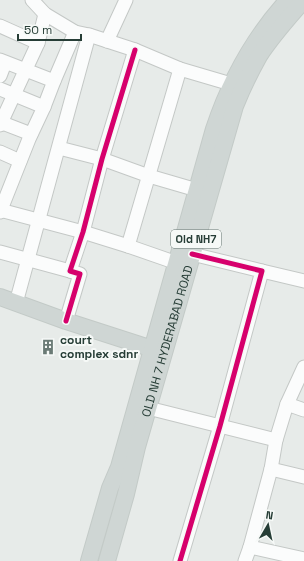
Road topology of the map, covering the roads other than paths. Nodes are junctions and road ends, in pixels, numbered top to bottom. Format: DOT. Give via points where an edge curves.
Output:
graph roads {
  1 [pos="32,0"];
  2 [pos="126,0"];
  3 [pos="288,0"];
  4 [pos="304,0"];
  5 [pos="46,14"];
  6 [pos="0,26"];
  7 [pos="75,32"];
  8 [pos="89,35"];
  9 [pos="107,42"];
  10 [pos="38,43"];
  11 [pos="135,50"];
  12 [pos="3,62"];
  13 [pos="180,69"];
  14 [pos="25,70"];
  15 [pos="0,76"];
  16 [pos="54,81"];
  17 [pos="231,84"];
  18 [pos="0,90"];
  19 [pos="14,95"];
  20 [pos="44,108"];
  21 [pos="1,123"];
  22 [pos="31,134"];
  23 [pos="59,148"];
  24 [pos="0,152"];
  25 [pos="102,159"];
  26 [pos="20,161"];
  27 [pos="150,176"];
  28 [pos="5,185"];
  29 [pos="197,190"];
  30 [pos="0,211"];
  31 [pos="39,221"];
  32 [pos="83,232"];
  33 [pos="128,246"];
  34 [pos="0,252"];
  35 [pos="192,254"];
  36 [pos="28,259"];
  37 [pos="177,263"];
  38 [pos="70,271"];
  39 [pos="262,271"];
  40 [pos="304,281"];
  41 [pos="0,297"];
  42 [pos="16,303"];
  43 [pos="66,321"];
  44 [pos="158,351"];
  45 [pos="304,367"];
  46 [pos="287,404"];
  47 [pos="148,408"];
  48 [pos="304,410"];
  49 [pos="220,426"];
  50 [pos="276,440"];
  51 [pos="271,468"];
  52 [pos="304,477"];
  53 [pos="250,547"];
  54 [pos="304,559"];
  55 [pos="98,560"];
  56 [pos="180,561"];
  57 [pos="245,561"];
  1 -- 5 [label="street"];
  2 -- 9 [label="street"];
  3 -- 17 [label="main road, OLD NH 7 HYDERABAD ROAD / Old NH7" via="260,34"];
  4 -- 35 [label="main road, OLD NH 7 HYDERABAD ROAD / Old NH7" via="260,55 245,81 227,130"];
  5 -- 7 [label="street"];
  5 -- 10 [label="street"];
  6 -- 10 [label="street"];
  7 -- 8 [label="street"];
  7 -- 16 [label="street"];
  8 -- 9 [label="street"];
  8 -- 23 [label="street"];
  9 -- 11 [label="street"];
  10 -- 14 [label="street"];
  11 -- 13 [label="street"];
  11 -- 25 [label="street"];
  12 -- 14 [label="street"];
  12 -- 15 [label="street"];
  13 -- 17 [label="street"];
  13 -- 27 [label="street"];
  14 -- 16 [label="street"];
  14 -- 19 [label="street"];
  16 -- 20 [label="street"];
  17 -- 29 [label="main road, OLD NH 7 HYDERABAD ROAD / Old NH7" via="214,129"];
  18 -- 19 [label="street"];
  19 -- 20 [label="street"];
  19 -- 21 [label="street"];
  20 -- 22 [label="street"];
  21 -- 22 [label="street"];
  22 -- 26 [label="street"];
  23 -- 25 [label="street"];
  23 -- 31 [label="street"];
  24 -- 26 [label="street"];
  25 -- 27 [label="street"];
  25 -- 32 [label="street"];
  26 -- 28 [label="street"];
  27 -- 29 [label="street"];
  27 -- 33 [label="street"];
  28 -- 30 [label="street"];
  29 -- 37 [label="main road, OLD NH 7 HYDERABAD ROAD / Old NH7"];
  30 -- 31 [label="street"];
  31 -- 32 [label="street"];
  31 -- 36 [label="street"];
  32 -- 33 [label="street"];
  32 -- 38 [label="street"];
  33 -- 37 [label="street"];
  34 -- 36 [label="street"];
  35 -- 39 [label="street"];
  35 -- 44 [label="main road, OLD NH 7 HYDERABAD ROAD / Old NH7"];
  36 -- 38 [label="street"];
  36 -- 42 [label="street"];
  37 -- 44 [label="main road, OLD NH 7 HYDERABAD ROAD / Old NH7"];
  38 -- 43 [label="street" via="80,274"];
  39 -- 40 [label="street"];
  39 -- 49 [label="street"];
  41 -- 42 [label="main road"];
  42 -- 43 [label="main road"];
  43 -- 44 [label="main road"];
  44 -- 47 [label="main road, OLD NH 7 HYDERABAD ROAD / Old NH7"];
  44 -- 55 [label="main road, OLD NH 7 HYDERABAD ROAD / Old NH7" via="110,488"];
  45 -- 46 [label="street"];
  46 -- 48 [label="street"];
  46 -- 50 [label="street"];
  47 -- 49 [label="street"];
  47 -- 55 [label="main road, OLD NH 7 HYDERABAD ROAD / Old NH7" via="126,494"];
  49 -- 50 [label="street"];
  49 -- 56 [label="street"];
  50 -- 51 [label="street"];
  51 -- 52 [label="street"];
  51 -- 53 [label="street"];
  53 -- 54 [label="street"];
  53 -- 57 [label="street"];
}
